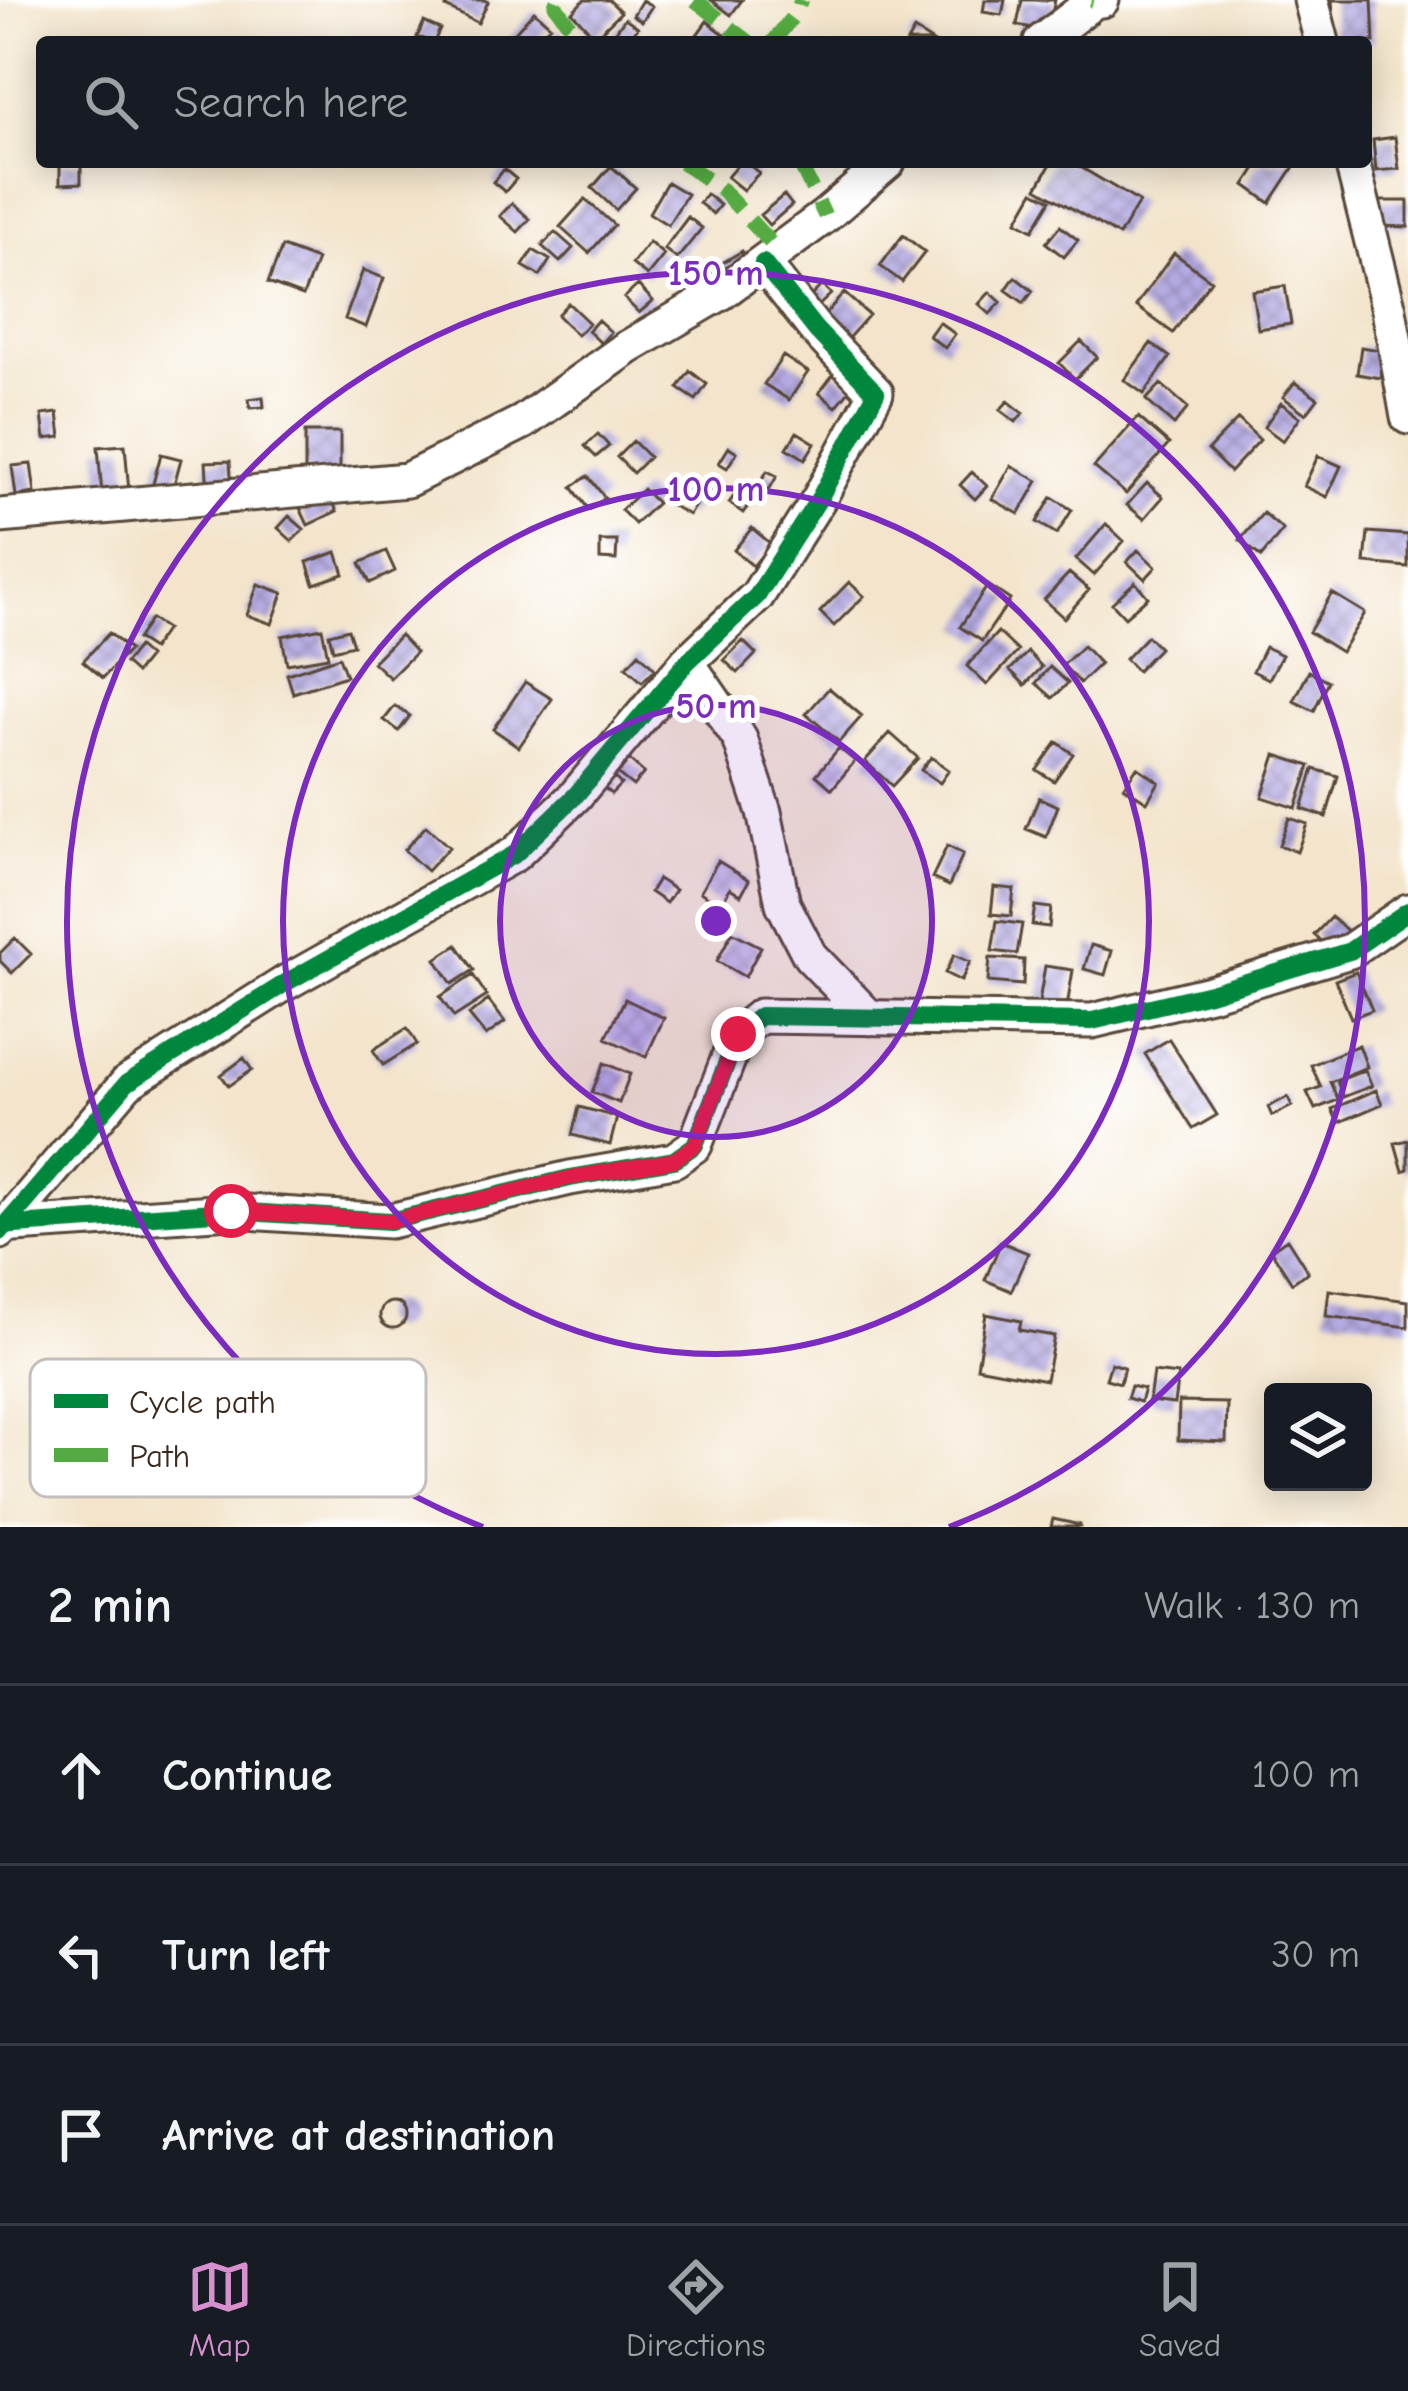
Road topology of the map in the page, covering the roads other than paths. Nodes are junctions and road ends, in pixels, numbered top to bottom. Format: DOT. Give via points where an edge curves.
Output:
graph roads {
  1 [pos="1102,0"];
  2 [pos="1311,0"];
  3 [pos="1049,36"];
  4 [pos="1320,36"];
  5 [pos="881,168"];
  6 [pos="1354,168"];
  7 [pos="763,263"];
  8 [pos="1408,417"];
  9 [pos="0,516"];
  10 [pos="687,662"];
  11 [pos="1408,911"];
  12 [pos="870,1018"];
  13 [pos="2,1228"];
  1 -- 3 [label="street"];
  2 -- 4 [label="street"];
  5 -- 7 [label="street"];
  6 -- 8 [label="street"];
  7 -- 9 [label="street" via="523,422 406,480"];
  7 -- 10 [label="street" via="876,393 757,596"];
  10 -- 12 [label="street" via="740,739 783,904 810,956"];
  10 -- 13 [label="street" via="575,796 514,854 127,1083"];
  11 -- 12 [label="street" via="1350,951 1092,1021"];
  12 -- 13 [label="street" via="760,1016 738,1034 695,1145 674,1160 391,1221 231,1211"];
}
